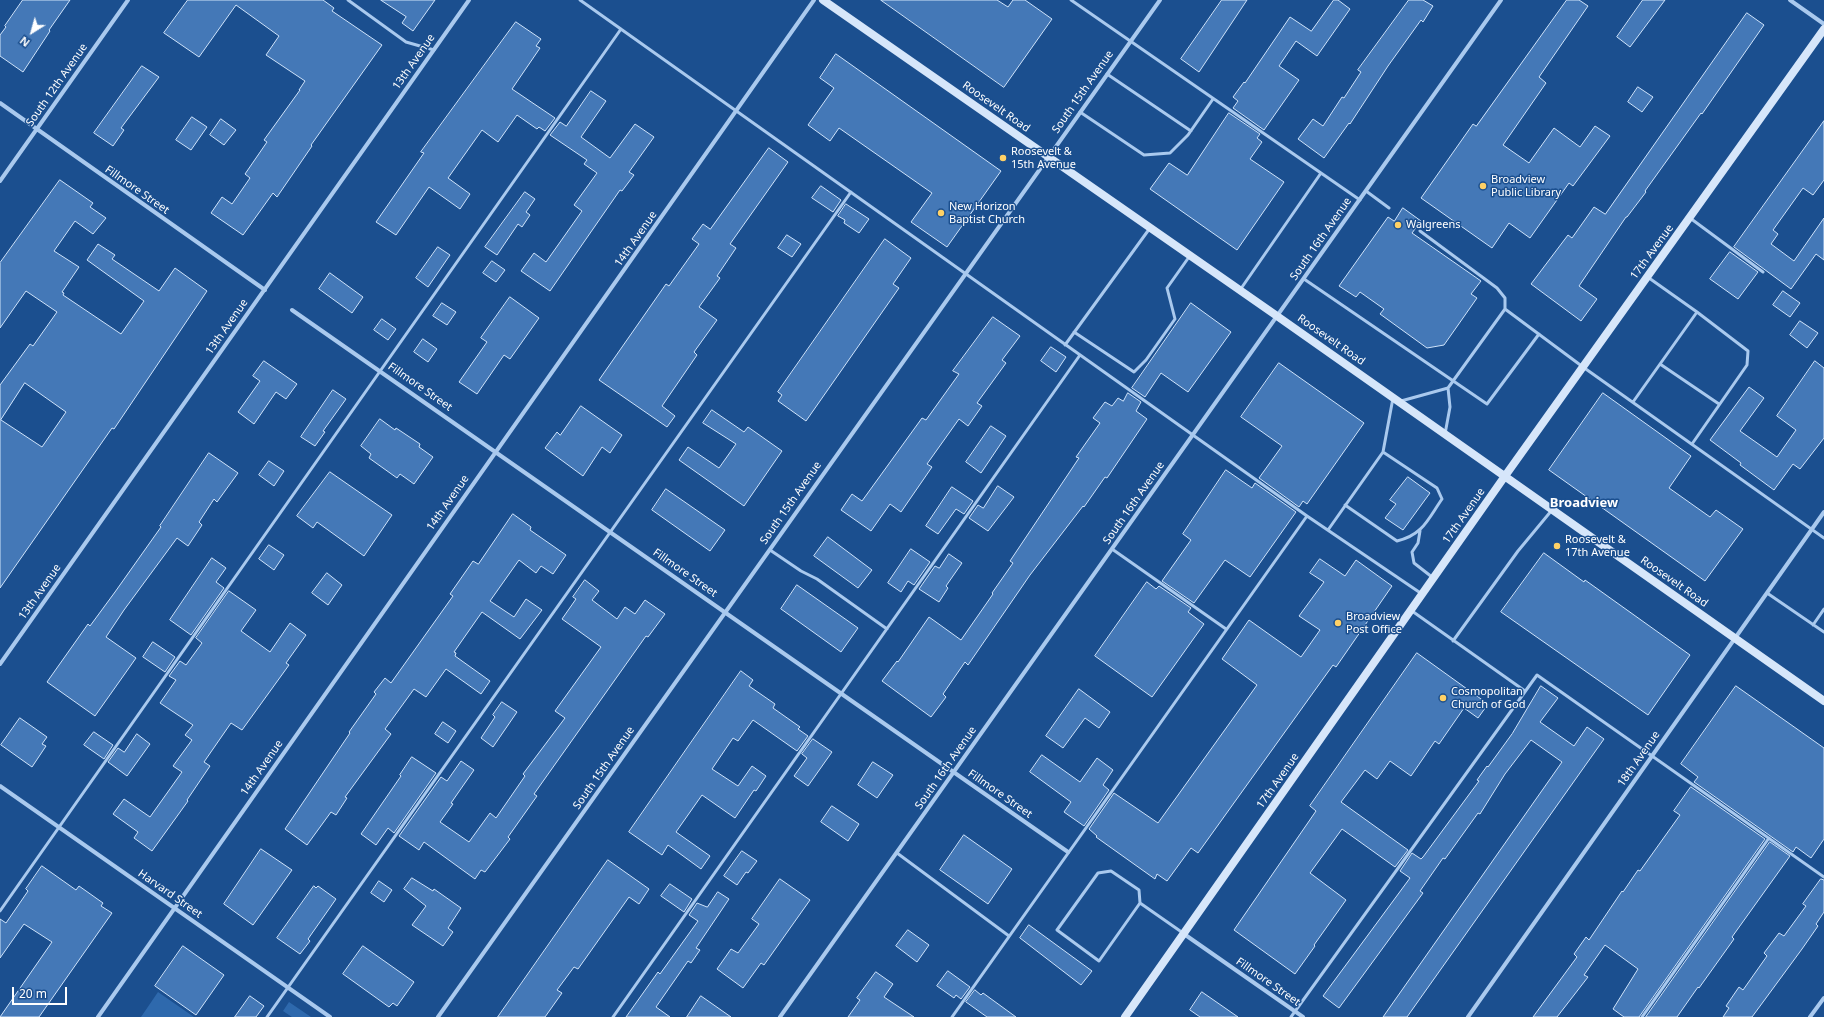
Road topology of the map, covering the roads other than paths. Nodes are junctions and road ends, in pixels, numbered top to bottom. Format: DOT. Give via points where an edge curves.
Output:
graph roads {
  1 [pos="128,0"];
  2 [pos="348,0"];
  3 [pos="469,0"];
  4 [pos="580,0"];
  5 [pos="814,0"];
  6 [pos="823,0"];
  7 [pos="1071,0"];
  8 [pos="1160,0"];
  9 [pos="1501,0"];
  10 [pos="1790,0"];
  11 [pos="1824,24"];
  12 [pos="621,29"];
  13 [pos="1824,29"];
  14 [pos="1130,42"];
  15 [pos="434,50"];
  16 [pos="1107,74"];
  17 [pos="1213,99"];
  18 [pos="0,103"];
  19 [pos="737,112"];
  20 [pos="1080,112"];
  21 [pos="36,130"];
  22 [pos="1191,131"];
  23 [pos="1048,157"];
  24 [pos="1321,173"];
  25 [pos="0,181"];
  26 [pos="1366,190"];
  27 [pos="851,192"];
  28 [pos="1360,200"];
  29 [pos="1389,208"];
  30 [pos="1690,218"];
  31 [pos="1150,228"];
  32 [pos="1420,231"];
  33 [pos="1190,256"];
  34 [pos="1763,272"];
  35 [pos="965,273"];
  36 [pos="1648,277"];
  37 [pos="1304,279"];
  38 [pos="265,290"];
  39 [pos="1240,290"];
  40 [pos="1505,309"];
  41 [pos="292,310"];
  42 [pos="1697,312"];
  43 [pos="1277,316"];
  44 [pos="1074,332"];
  45 [pos="1539,334"];
  46 [pos="1065,345"];
  47 [pos="1080,355"];
  48 [pos="1660,364"];
  49 [pos="1583,367"];
  50 [pos="380,370"];
  51 [pos="1452,380"];
  52 [pos="1448,388"];
  53 [pos="1396,399"];
  54 [pos="1633,402"];
  55 [pos="1719,404"];
  56 [pos="1445,434"];
  57 [pos="1193,435"];
  58 [pos="1692,444"];
  59 [pos="496,451"];
  60 [pos="1384,452"];
  61 [pos="1506,476"];
  62 [pos="1345,505"];
  63 [pos="1552,509"];
  64 [pos="1824,512"];
  65 [pos="1307,516"];
  66 [pos="1811,529"];
  67 [pos="1328,530"];
  68 [pos="1420,531"];
  69 [pos="610,532"];
  70 [pos="1824,538"];
  71 [pos="1112,548"];
  72 [pos="770,550"];
  73 [pos="1434,579"];
  74 [pos="1767,593"];
  75 [pos="1422,594"];
  76 [pos="1824,609"];
  77 [pos="1411,610"];
  78 [pos="725,612"];
  79 [pos="1813,625"];
  80 [pos="1226,628"];
  81 [pos="887,629"];
  82 [pos="1824,632"];
  83 [pos="1736,639"];
  84 [pos="1453,641"];
  85 [pos="0,664"];
  86 [pos="1525,691"];
  87 [pos="841,694"];
  88 [pos="1824,702"];
  89 [pos="1653,756"];
  90 [pos="954,772"];
  91 [pos="0,786"];
  92 [pos="59,828"];
  93 [pos="1768,838"];
  94 [pos="1068,852"];
  95 [pos="897,853"];
  96 [pos="1824,877"];
  97 [pos="1140,903"];
  98 [pos="174,908"];
  99 [pos="0,911"];
  100 [pos="1184,934"];
  101 [pos="1009,936"];
  102 [pos="288,988"];
  103 [pos="1824,998"];
  104 [pos="1295,1012"];
  105 [pos="98,1017"];
  106 [pos="267,1017"];
  107 [pos="330,1017"];
  108 [pos="438,1017"];
  109 [pos="612,1017"];
  110 [pos="780,1017"];
  111 [pos="952,1017"];
  112 [pos="1126,1017"];
  113 [pos="1291,1017"];
  114 [pos="1303,1017"];
  115 [pos="1468,1017"];
  116 [pos="1642,1017"];
  117 [pos="1810,1017"];
  1 -- 21 [label="street, South 12th Avenue"];
  2 -- 15 [label="lane" via="406,42"];
  3 -- 15 [label="street, 13th Avenue"];
  4 -- 12 [label="lane"];
  5 -- 19 [label="street, 14th Avenue"];
  6 -- 23 [label="main road, Roosevelt Road"];
  7 -- 14 [label="lane"];
  8 -- 14 [label="street, South 15th Avenue"];
  9 -- 26 [label="street, South 16th Avenue"];
  10 -- 11 [label="street"];
  12 -- 19 [label="lane"];
  12 -- 50 [label="lane"];
  13 -- 30 [label="main road, 17th Avenue"];
  14 -- 16 [label="street, South 15th Avenue"];
  14 -- 17 [label="lane"];
  15 -- 38 [label="street, 13th Avenue"];
  16 -- 20 [label="street, South 15th Avenue"];
  16 -- 22 [label="lane"];
  17 -- 22 [label="lane"];
  17 -- 24 [label="lane"];
  18 -- 21 [label="street, Fillmore Street"];
  19 -- 27 [label="lane"];
  19 -- 59 [label="street, 14th Avenue"];
  20 -- 22 [label="lane" via="1144,155 1170,153"];
  20 -- 23 [label="street, South 15th Avenue"];
  21 -- 25 [label="street, South 12th Avenue"];
  21 -- 38 [label="street, Fillmore Street"];
  23 -- 31 [label="main road, Roosevelt Road"];
  23 -- 35 [label="street, South 15th Avenue"];
  24 -- 28 [label="lane"];
  24 -- 39 [label="lane"];
  26 -- 28 [label="street, South 16th Avenue"];
  26 -- 29 [label="lane"];
  27 -- 35 [label="lane"];
  27 -- 69 [label="lane"];
  28 -- 37 [label="street, South 16th Avenue"];
  30 -- 34 [label="lane"];
  30 -- 36 [label="main road, 17th Avenue"];
  31 -- 33 [label="main road, Roosevelt Road"];
  31 -- 44 [label="lane"];
  32 -- 40 [label="lane" via="1497,288 1505,298"];
  33 -- 39 [label="main road, Roosevelt Road"];
  33 -- 44 [label="lane" via="1167,288 1175,319 1146,360 1134,372"];
  35 -- 46 [label="lane"];
  35 -- 72 [label="street, South 15th Avenue"];
  36 -- 42 [label="lane"];
  36 -- 49 [label="main road, 17th Avenue"];
  37 -- 43 [label="street, South 16th Avenue"];
  37 -- 51 [label="lane"];
  38 -- 85 [label="street, 13th Avenue"];
  39 -- 43 [label="main road, Roosevelt Road"];
  40 -- 45 [label="lane"];
  40 -- 51 [label="lane"];
  41 -- 50 [label="street, Fillmore Street"];
  42 -- 48 [label="lane"];
  42 -- 55 [label="lane" via="1748,351 1747,365"];
  43 -- 53 [label="main road, Roosevelt Road"];
  43 -- 57 [label="street, South 16th Avenue"];
  44 -- 46 [label="lane"];
  45 -- 49 [label="lane"];
  45 -- 51 [label="lane" via="1487,404"];
  46 -- 47 [label="lane"];
  47 -- 57 [label="lane"];
  47 -- 81 [label="lane"];
  48 -- 54 [label="lane"];
  48 -- 55 [label="lane"];
  49 -- 54 [label="lane"];
  49 -- 61 [label="main road, 17th Avenue"];
  50 -- 59 [label="street, Fillmore Street"];
  50 -- 92 [label="lane"];
  51 -- 52 [label="lane"];
  52 -- 53 [label="lane"];
  52 -- 56 [label="lane" via="1450,407"];
  53 -- 56 [label="main road, Roosevelt Road"];
  53 -- 60 [label="lane"];
  54 -- 58 [label="lane"];
  55 -- 58 [label="lane"];
  56 -- 61 [label="main road, Roosevelt Road"];
  57 -- 65 [label="lane"];
  57 -- 71 [label="street, South 16th Avenue"];
  58 -- 66 [label="lane"];
  59 -- 69 [label="street, Fillmore Street"];
  59 -- 98 [label="street, 14th Avenue"];
  60 -- 62 [label="lane"];
  60 -- 68 [label="lane" via="1437,488 1442,499"];
  61 -- 63 [label="main road, Roosevelt Road"];
  61 -- 73 [label="main road, 17th Avenue"];
  62 -- 67 [label="lane"];
  62 -- 68 [label="lane" via="1397,540 1406,539"];
  63 -- 83 [label="main road, Roosevelt Road"];
  63 -- 84 [label="lane"];
  64 -- 66 [label="street, 18th Avenue"];
  65 -- 67 [label="lane"];
  65 -- 80 [label="lane"];
  66 -- 70 [label="lane"];
  66 -- 74 [label="street, 18th Avenue"];
  67 -- 75 [label="lane"];
  68 -- 73 [label="lane" via="1418,543 1412,552 1414,564"];
  69 -- 78 [label="street, Fillmore Street"];
  69 -- 102 [label="lane"];
  71 -- 80 [label="lane"];
  71 -- 90 [label="street, South 16th Avenue"];
  72 -- 78 [label="street, South 15th Avenue"];
  72 -- 81 [label="lane" via="817,579"];
  73 -- 75 [label="main road, 17th Avenue"];
  74 -- 79 [label="lane"];
  74 -- 83 [label="street, 18th Avenue"];
  75 -- 77 [label="main road, 17th Avenue"];
  76 -- 79 [label="lane"];
  77 -- 84 [label="lane"];
  77 -- 100 [label="main road, 17th Avenue"];
  78 -- 87 [label="street, Fillmore Street"];
  78 -- 108 [label="street, South 15th Avenue"];
  79 -- 82 [label="lane"];
  80 -- 94 [label="lane"];
  81 -- 87 [label="lane"];
  83 -- 88 [label="main road, Roosevelt Road"];
  83 -- 89 [label="street, 18th Avenue"];
  84 -- 86 [label="lane"];
  86 -- 89 [label="lane" via="1537,675"];
  86 -- 104 [label="lane"];
  87 -- 90 [label="street, Fillmore Street"];
  87 -- 109 [label="lane"];
  89 -- 93 [label="lane"];
  89 -- 115 [label="street, 18th Avenue"];
  90 -- 94 [label="street, Fillmore Street"];
  90 -- 95 [label="street, South 16th Avenue"];
  91 -- 92 [label="street, Harvard Street"];
  92 -- 98 [label="street, Harvard Street"];
  92 -- 99 [label="lane"];
  93 -- 96 [label="lane"];
  93 -- 116 [label="lane"];
  94 -- 101 [label="lane"];
  95 -- 101 [label="lane"];
  95 -- 110 [label="street, South 16th Avenue"];
  97 -- 97 [label="lane" via="1138,890 1111,871 1098,872 1057,930 1099,961"];
  97 -- 100 [label="lane"];
  98 -- 102 [label="street, Harvard Street"];
  98 -- 105 [label="street, 14th Avenue"];
  100 -- 104 [label="street, Fillmore Street"];
  100 -- 112 [label="main road, 17th Avenue"];
  101 -- 111 [label="lane"];
  102 -- 106 [label="lane"];
  102 -- 107 [label="street, Harvard Street"];
  103 -- 117 [label="street"];
  104 -- 113 [label="lane"];
  104 -- 114 [label="street, Fillmore Street"];
}
